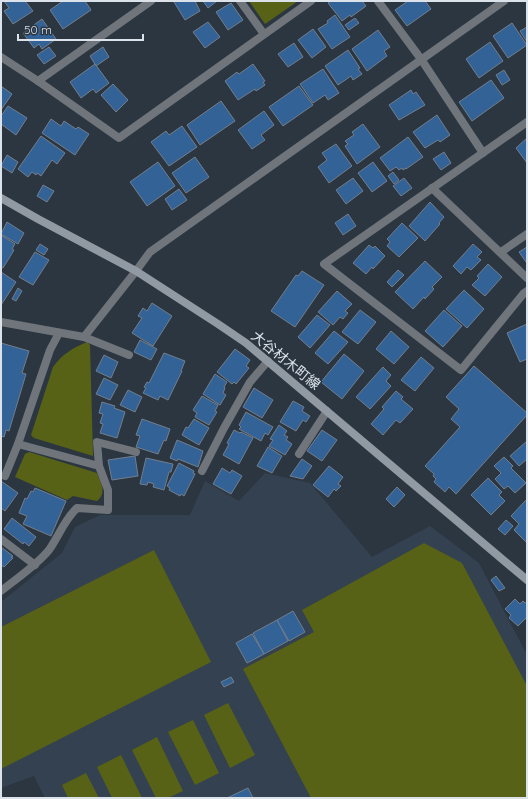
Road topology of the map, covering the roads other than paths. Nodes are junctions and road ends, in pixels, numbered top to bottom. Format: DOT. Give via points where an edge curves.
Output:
graph roads {
  1 [pos="151,1"];
  2 [pos="240,1"];
  3 [pos="311,1"];
  4 [pos="378,1"];
  5 [pos="504,1"];
  6 [pos="264,34"];
  7 [pos="1,57"];
  8 [pos="421,59"];
  9 [pos="38,81"];
  10 [pos="527,122"];
  11 [pos="483,153"];
  12 [pos="432,188"];
  13 [pos="1,198"];
  14 [pos="527,234"];
  15 [pos="501,252"];
  16 [pos="136,271"];
  17 [pos="527,278"];
  18 [pos="527,291"];
  19 [pos="1,322"];
  20 [pos="59,333"];
  21 [pos="84,337"];
  22 [pos="129,356"];
  23 [pos="268,361"];
  24 [pos="328,411"];
  25 [pos="18,444"];
  26 [pos="136,452"];
  27 [pos="300,454"];
  28 [pos="99,466"];
  29 [pos="202,471"];
  30 [pos="5,476"];
  31 [pos="1,539"];
  32 [pos="35,565"];
  33 [pos="527,580"];
  34 [pos="1,590"];
  1 -- 9 [label="street"];
  2 -- 6 [label="street"];
  3 -- 6 [label="street"];
  4 -- 8 [label="street"];
  5 -- 8 [label="street"];
  6 -- 9 [label="street" via="119,138"];
  7 -- 9 [label="street"];
  8 -- 11 [label="street"];
  8 -- 16 [label="street" via="150,252"];
  10 -- 11 [label="street"];
  11 -- 12 [label="street"];
  12 -- 15 [label="street"];
  12 -- 18 [label="street" via="324,264 460,370"];
  13 -- 16 [label="main road, 大谷材木町線"];
  14 -- 15 [label="street"];
  15 -- 17 [label="street"];
  16 -- 21 [label="street"];
  16 -- 23 [label="main road, 大谷材木町線" via="246,343"];
  19 -- 20 [label="street"];
  20 -- 21 [label="street"];
  20 -- 25 [label="street" via="50,350"];
  21 -- 22 [label="street"];
  23 -- 24 [label="main road, 大谷材木町線"];
  23 -- 29 [label="street" via="250,382"];
  24 -- 27 [label="street"];
  24 -- 33 [label="main road, 大谷材木町線"];
  25 -- 28 [label="street"];
  25 -- 30 [label="street"];
  26 -- 28 [label="street" via="97,442"];
  28 -- 32 [label="street" via="108,490 108,510 77,508 69,516 49,550"];
  31 -- 32 [label="street"];
  32 -- 34 [label="street"];
}
